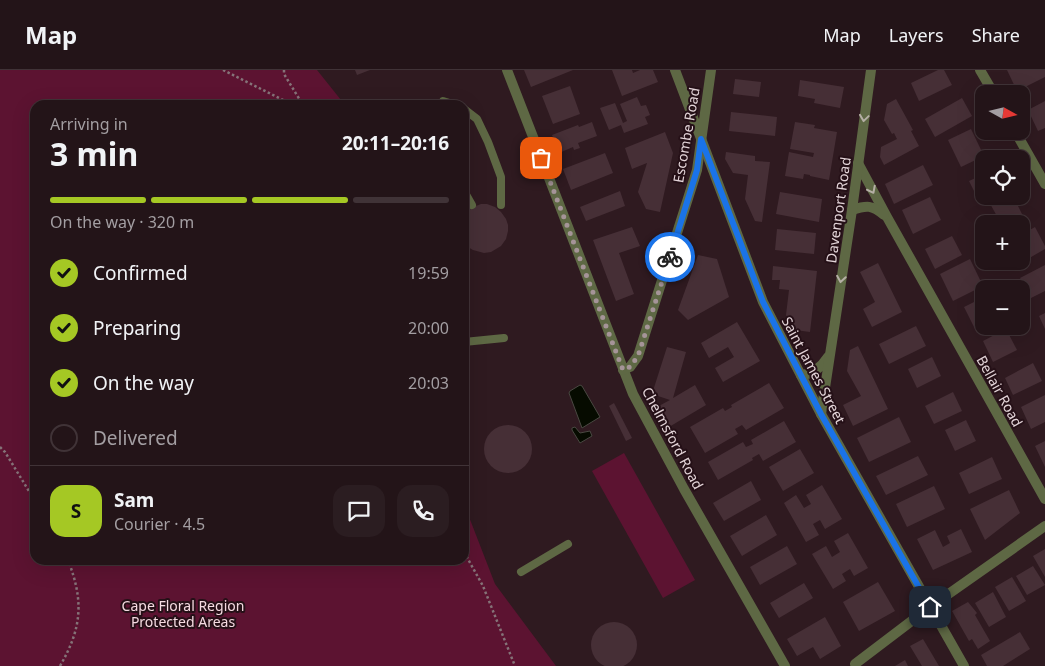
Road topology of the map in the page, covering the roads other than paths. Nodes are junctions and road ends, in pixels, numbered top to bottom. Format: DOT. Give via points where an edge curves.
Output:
graph roads {
  1 [pos="508,70"];
  2 [pos="675,70"];
  3 [pos="711,70"];
  4 [pos="871,70"];
  5 [pos="980,70"];
  6 [pos="989,85"];
  7 [pos="469,113"];
  8 [pos="701,139"];
  9 [pos="1020,140"];
  10 [pos="858,163"];
  11 [pos="1045,184"];
  12 [pos="469,200"];
  13 [pos="472,205"];
  14 [pos="501,205"];
  15 [pos="852,210"];
  16 [pos="887,218"];
  17 [pos="504,338"];
  18 [pos="469,342"];
  19 [pos="830,354"];
  20 [pos="623,370"];
  21 [pos="800,375"];
  22 [pos="821,414"];
  23 [pos="1045,499"];
  24 [pos="1045,526"];
  25 [pos="568,544"];
  26 [pos="521,572"];
  27 [pos="930,607"];
  28 [pos="855,664"];
  29 [pos="785,666"];
  30 [pos="964,666"];
  1 -- 20 [label="street, Chelmsford Road"];
  2 -- 8 [label="street, Saint James Street"];
  3 -- 8 [label="street, Escombe Road"];
  4 -- 10 [label="street, Davenport Road, one-way"];
  5 -- 6 [label="street"];
  7 -- 14 [label="lane" via="477,119 501,177"];
  8 -- 20 [label="street, Escombe Road" via="697,170 638,356 630,367"];
  8 -- 21 [label="street, Saint James Street" via="763,302"];
  9 -- 11 [label="street"];
  10 -- 15 [label="street, Davenport Road"];
  10 -- 16 [label="street, Bellair Road, one-way"];
  12 -- 13 [label="lane"];
  15 -- 16 [label="street" via="870,206"];
  15 -- 19 [label="street, Davenport Road, one-way"];
  16 -- 23 [label="street, Bellair Road"];
  17 -- 18 [label="lane"];
  19 -- 21 [label="street" via="818,370"];
  19 -- 22 [label="street, Davenport Road"];
  20 -- 29 [label="street, Chelmsford Road" via="679,480"];
  21 -- 22 [label="street, Saint James Street"];
  22 -- 27 [label="street, Saint James Street"];
  24 -- 27 [label="street"];
  25 -- 26 [label="lane"];
  27 -- 28 [label="street"];
  27 -- 30 [label="street, Saint James Street"];
}
